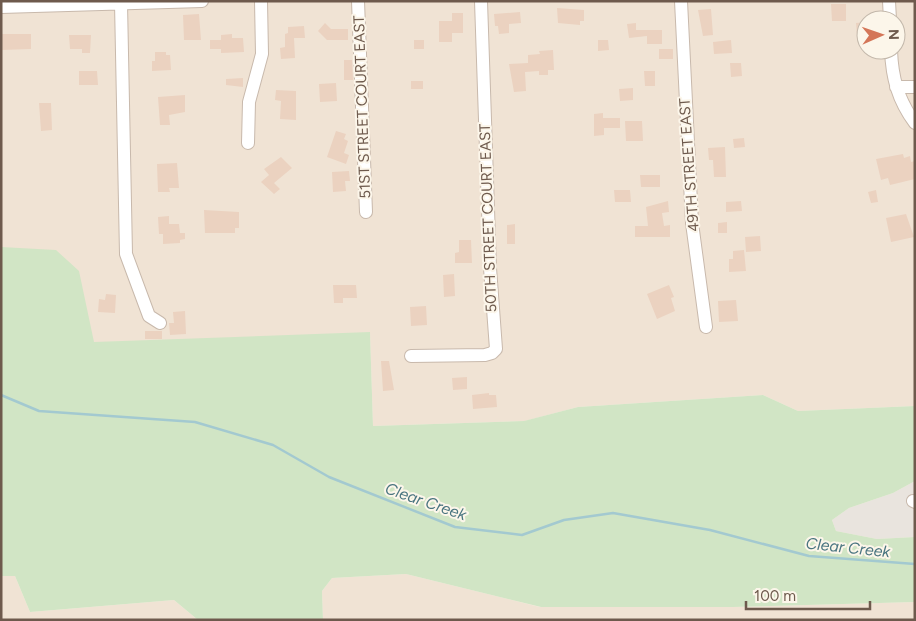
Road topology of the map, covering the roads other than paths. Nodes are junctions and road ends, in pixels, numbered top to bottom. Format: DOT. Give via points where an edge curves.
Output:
graph roads {
  1 [pos="187,1"];
  2 [pos="202,1"];
  3 [pos="262,1"];
  4 [pos="358,1"];
  5 [pos="481,1"];
  6 [pos="681,1"];
  7 [pos="38,4"];
  8 [pos="121,4"];
  9 [pos="1,7"];
  10 [pos="891,60"];
  11 [pos="915,87"];
  12 [pos="896,88"];
  13 [pos="915,123"];
  14 [pos="248,143"];
  15 [pos="366,212"];
  16 [pos="160,324"];
  17 [pos="706,327"];
  18 [pos="412,356"];
  1 -- 2 [label="street"];
  1 -- 8 [label="street"];
  3 -- 14 [label="street" via="262,54 249,102"];
  4 -- 15 [label="street, 51ST STREET COURT EAST"];
  5 -- 18 [label="street, 50TH STREET COURT EAST" via="490,268 496,349 485,355"];
  6 -- 17 [label="street, 49TH STREET EAST" via="692,223"];
  7 -- 8 [label="street"];
  7 -- 9 [label="street"];
  8 -- 16 [label="street" via="126,254 149,316"];
  10 -- 12 [label="street"];
  11 -- 12 [label="street"];
  12 -- 13 [label="street" via="904,108"];
}
